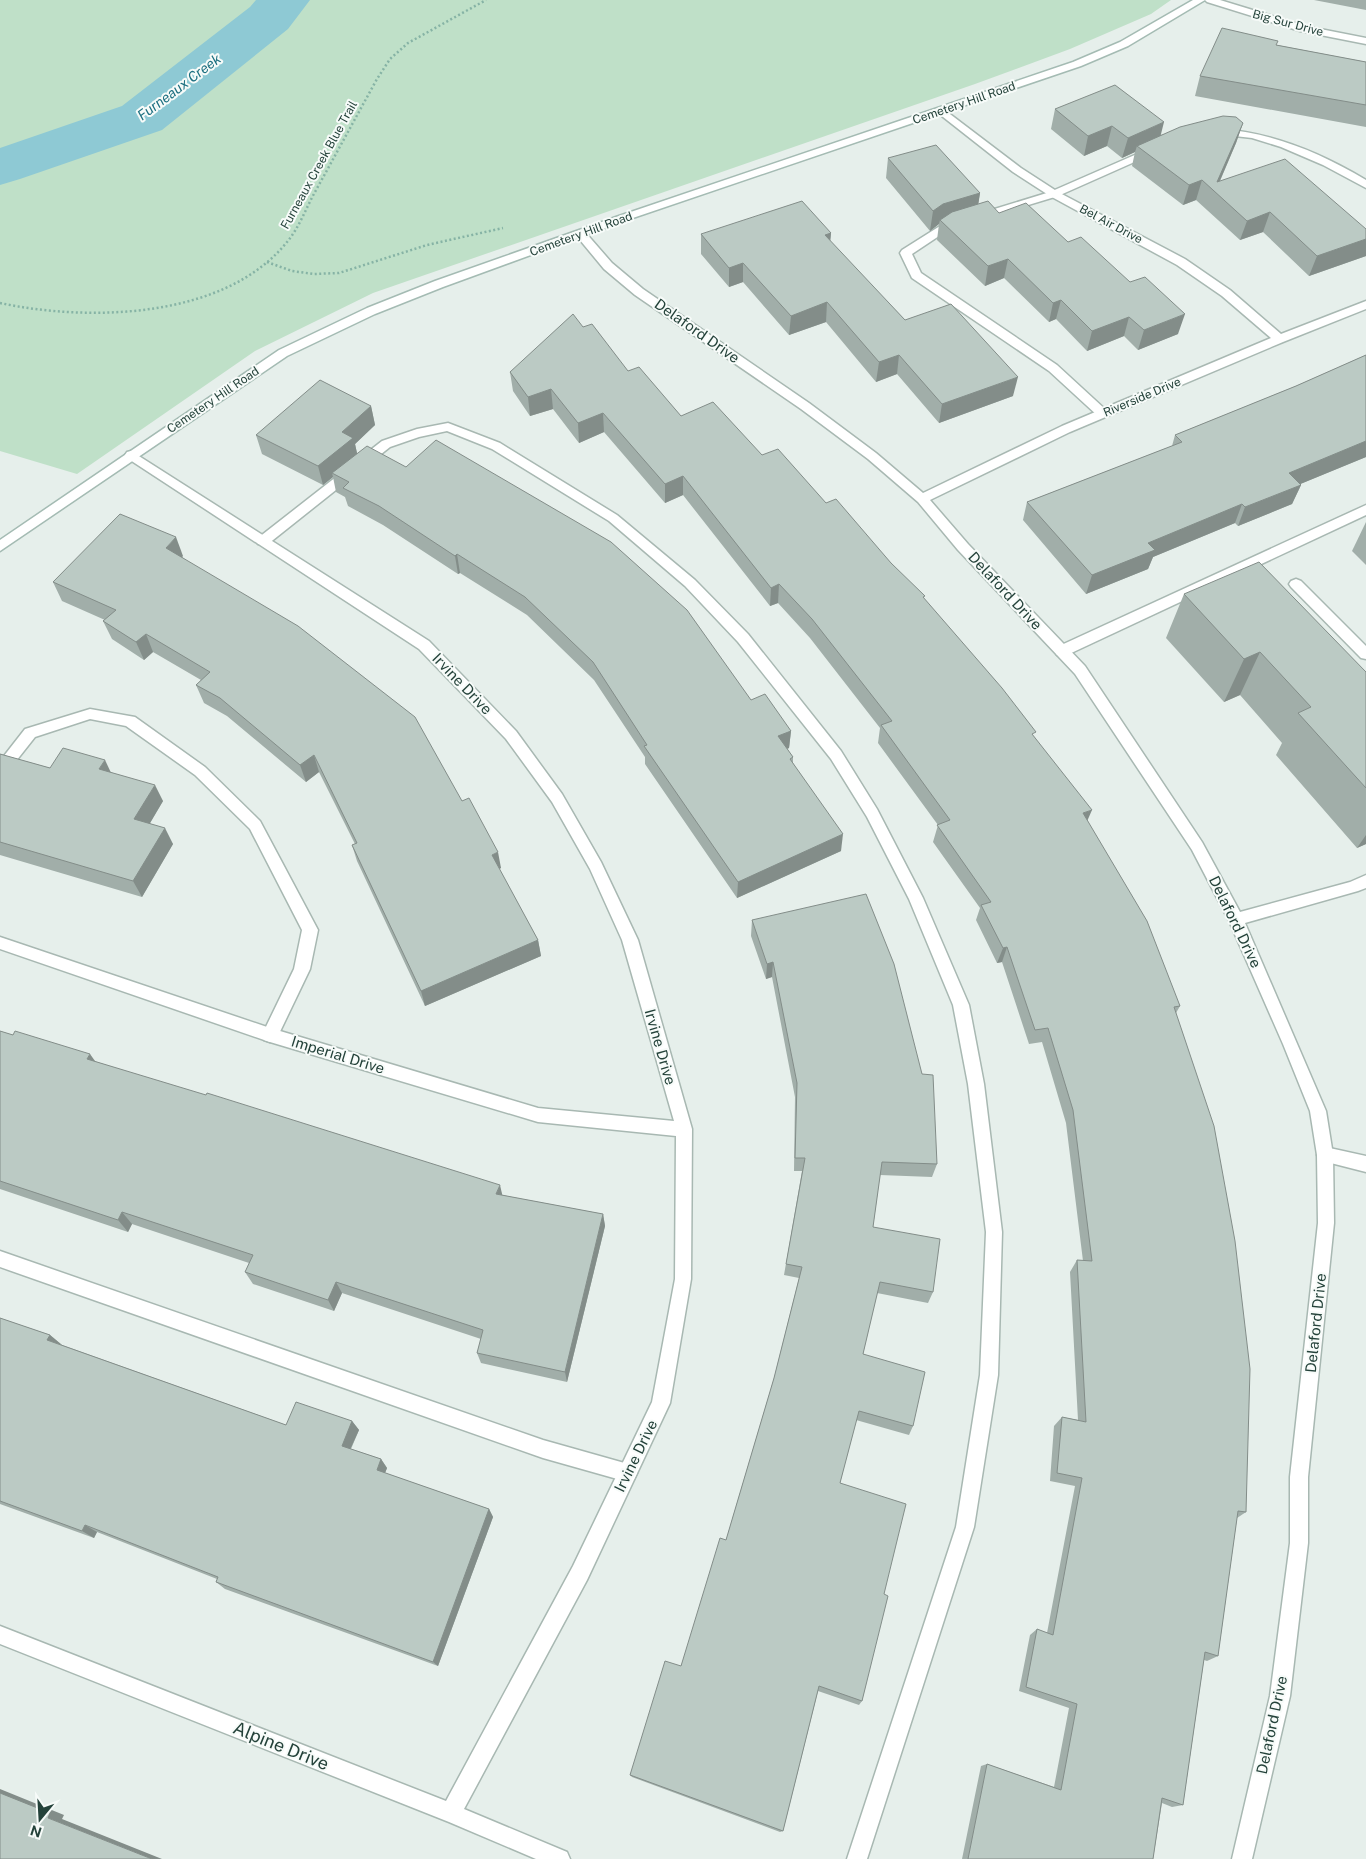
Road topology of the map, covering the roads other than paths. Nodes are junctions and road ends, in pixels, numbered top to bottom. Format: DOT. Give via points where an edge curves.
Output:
graph roads {
  1 [pos="1200,0"];
  2 [pos="1210,0"];
  3 [pos="1366,41"];
  4 [pos="942,111"];
  5 [pos="1208,134"];
  6 [pos="1161,146"];
  7 [pos="1366,185"];
  8 [pos="1054,194"];
  9 [pos="581,234"];
  10 [pos="1366,305"];
  11 [pos="1279,339"];
  12 [pos="1102,413"];
  13 [pos="131,456"];
  14 [pos="922,499"];
  15 [pos="1366,510"];
  16 [pos="264,541"];
  17 [pos="0,546"];
  18 [pos="1296,584"];
  19 [pos="1062,651"];
  20 [pos="1366,654"];
  21 [pos="0,771"];
  22 [pos="1366,881"];
  23 [pos="1236,919"];
  24 [pos="0,943"];
  25 [pos="270,1035"];
  26 [pos="684,1129"];
  27 [pos="1325,1155"];
  28 [pos="1366,1164"];
  29 [pos="0,1259"];
  30 [pos="628,1473"];
  31 [pos="0,1636"];
  32 [pos="451,1813"];
  33 [pos="560,1859"];
  34 [pos="858,1859"];
  35 [pos="1242,1859"];
  1 -- 4 [label="street, Cemetery Hill Road" via="1124,44"];
  2 -- 3 [label="street, Big Sur Drive" via="1303,29"];
  4 -- 8 [label="street, Bel Air Drive" via="1016,170"];
  4 -- 9 [label="street, Cemetery Hill Road"];
  5 -- 7 [label="street" via="1217,131 1255,135 1342,170"];
  6 -- 8 [label="street"];
  8 -- 11 [label="street, Bel Air Drive" via="1181,262 1226,293"];
  8 -- 12 [label="street" via="944,228 906,253 916,275 1053,368"];
  9 -- 13 [label="street, Cemetery Hill Road" via="439,284 282,353"];
  9 -- 14 [label="street, Delaford Drive" via="608,266 639,292 805,406 872,456"];
  10 -- 11 [label="street, Riverside Drive"];
  11 -- 12 [label="street, Riverside Drive"];
  12 -- 14 [label="street, Riverside Drive"];
  13 -- 16 [label="street, Irvine Drive"];
  13 -- 17 [label="street, Cemetery Hill Road"];
  14 -- 19 [label="street, Delaford Drive"];
  15 -- 19 [label="street"];
  16 -- 26 [label="street, Irvine Drive" via="424,645 511,735 557,798 596,866 630,940"];
  16 -- 34 [label="street" via="386,444 448,427 496,446 612,518 690,583 743,638 836,755 872,814 916,898 961,1005 976,1084 994,1232 989,1376 965,1527"];
  18 -- 20 [label="street"];
  19 -- 23 [label="street, Delaford Drive" via="1080,670 1197,846"];
  21 -- 25 [label="street" via="30,733 90,714 130,720 207,778 255,825 310,930 302,968"];
  22 -- 23 [label="street"];
  23 -- 27 [label="street, Delaford Drive" via="1318,1111"];
  24 -- 25 [label="street, Imperial Drive"];
  25 -- 26 [label="street, Imperial Drive" via="538,1115"];
  26 -- 30 [label="street, Irvine Drive" via="683,1279 661,1403"];
  27 -- 28 [label="street"];
  27 -- 35 [label="street, Delaford Drive" via="1326,1222 1299,1477 1298,1553 1280,1696"];
  29 -- 30 [label="street" via="543,1449"];
  30 -- 32 [label="street, Irvine Drive" via="580,1573"];
  31 -- 32 [label="street, Alpine Drive"];
  32 -- 33 [label="street, Alpine Drive"];
}
